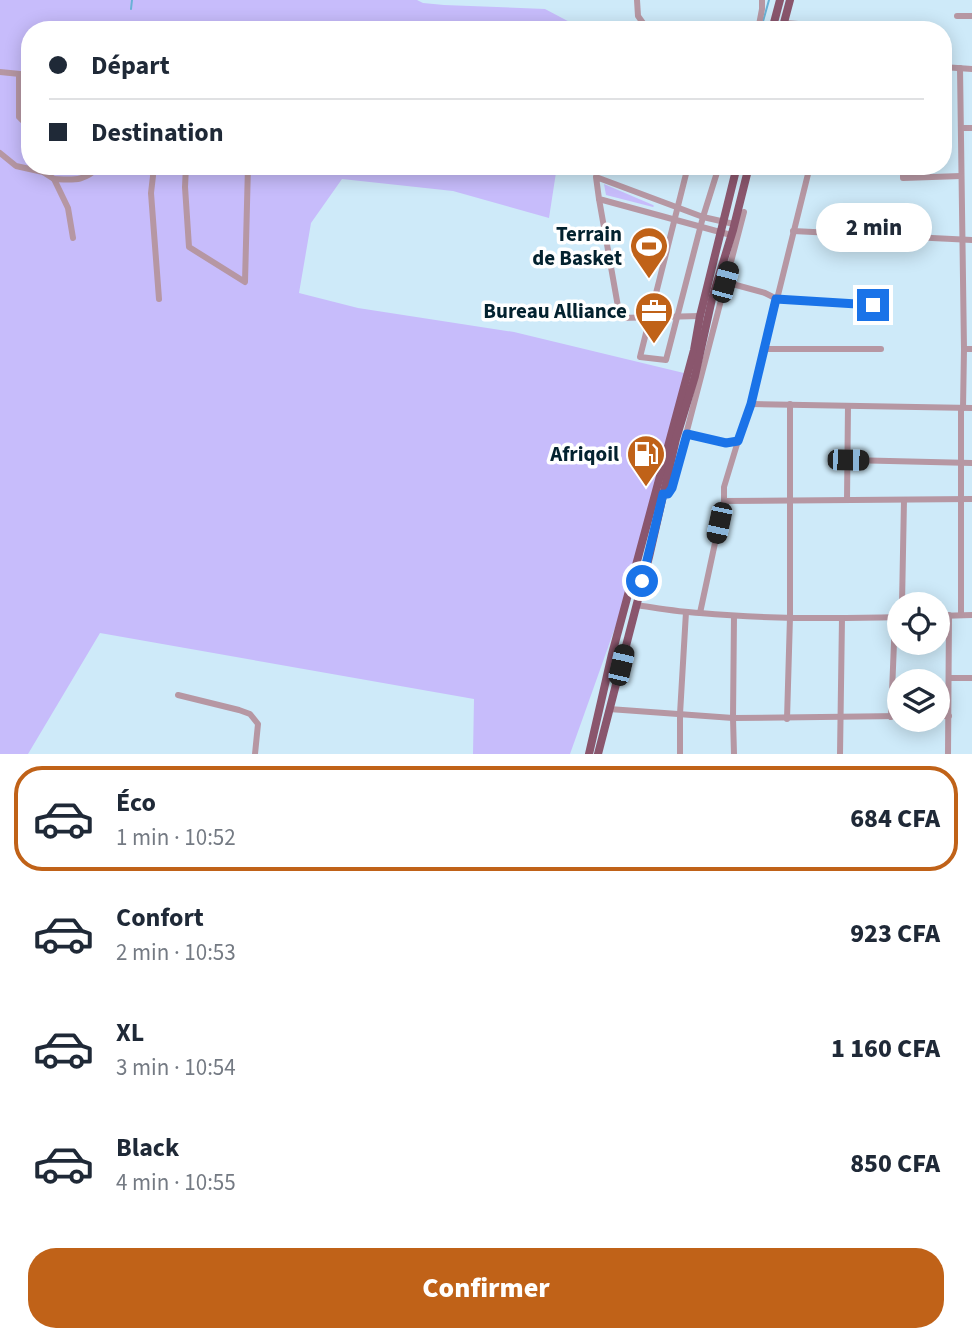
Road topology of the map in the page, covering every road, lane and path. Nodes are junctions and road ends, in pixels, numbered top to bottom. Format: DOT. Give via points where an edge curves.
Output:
graph roads {
  1 [pos="637,0"];
  2 [pos="762,0"];
  3 [pos="780,0"];
  4 [pos="790,0"];
  5 [pos="957,16"];
  6 [pos="972,16"];
  7 [pos="642,21"];
  8 [pos="760,21"];
  9 [pos="774,21"];
  10 [pos="784,21"];
  11 [pos="952,68"];
  12 [pos="960,68"];
  13 [pos="972,69"];
  14 [pos="0,72"];
  15 [pos="19,74"];
  16 [pos="21,119"];
  17 [pos="961,128"];
  18 [pos="972,128"];
  19 [pos="0,153"];
  20 [pos="21,167"];
  21 [pos="48,175"];
  22 [pos="88,175"];
  23 [pos="153,175"];
  24 [pos="186,175"];
  25 [pos="248,175"];
  26 [pos="686,175"];
  27 [pos="716,175"];
  28 [pos="735,175"];
  29 [pos="747,175"];
  30 [pos="808,175"];
  31 [pos="903,175"];
  32 [pos="961,176"];
  33 [pos="596,177"];
  34 [pos="54,179"];
  35 [pos="599,199"];
  36 [pos="678,207"];
  37 [pos="744,212"];
  38 [pos="703,217"];
  39 [pos="674,219"];
  40 [pos="724,221"];
  41 [pos="734,224"];
  42 [pos="701,226"];
  43 [pos="793,231"];
  44 [pos="721,233"];
  45 [pos="731,236"];
  46 [pos="73,238"];
  47 [pos="963,240"];
  48 [pos="972,240"];
  49 [pos="725,282"];
  50 [pos="159,299"];
  51 [pos="776,299"];
  52 [pos="873,305"];
  53 [pos="700,316"];
  54 [pos="649,317"];
  55 [pos="677,317"];
  56 [pos="764,349"];
  57 [pos="881,349"];
  58 [pos="968,349"];
  59 [pos="751,404"];
  60 [pos="790,404"];
  61 [pos="848,405"];
  62 [pos="962,408"];
  63 [pos="972,408"];
  64 [pos="687,434"];
  65 [pos="738,441"];
  66 [pos="848,460"];
  67 [pos="961,463"];
  68 [pos="972,463"];
  69 [pos="663,494"];
  70 [pos="961,499"];
  71 [pos="972,499"];
  72 [pos="847,500"];
  73 [pos="904,500"];
  74 [pos="724,501"];
  75 [pos="791,501"];
  76 [pos="961,556"];
  77 [pos="972,556"];
  78 [pos="902,592"];
  79 [pos="636,605"];
  80 [pos="686,612"];
  81 [pos="700,613"];
  82 [pos="950,615"];
  83 [pos="961,615"];
  84 [pos="972,615"];
  85 [pos="734,616"];
  86 [pos="790,617"];
  87 [pos="887,617"];
  88 [pos="842,618"];
  89 [pos="950,678"];
  90 [pos="972,678"];
  91 [pos="178,695"];
  92 [pos="609,709"];
  93 [pos="680,714"];
  94 [pos="841,717"];
  95 [pos="887,717"];
  96 [pos="733,718"];
  97 [pos="787,719"];
  98 [pos="949,732"];
  99 [pos="255,754"];
  100 [pos="589,754"];
  101 [pos="598,754"];
  102 [pos="680,754"];
  103 [pos="734,754"];
  104 [pos="841,754"];
  105 [pos="948,754"];
  1 -- 7 [label="street"];
  2 -- 8 [label="street"];
  3 -- 9 [label="main road"];
  4 -- 10 [label="main road"];
  5 -- 6 [label="street"];
  11 -- 12 [label="street"];
  12 -- 13 [label="street"];
  12 -- 17 [label="street"];
  14 -- 15 [label="street"];
  15 -- 16 [label="street"];
  17 -- 18 [label="street"];
  17 -- 32 [label="street"];
  19 -- 20 [label="street"];
  21 -- 34 [label="street"];
  22 -- 34 [label="street" via="79,180"];
  23 -- 50 [label="street"];
  24 -- 25 [label="street" via="189,247 245,282"];
  26 -- 36 [label="street"];
  27 -- 38 [label="street"];
  28 -- 40 [label="main road"];
  29 -- 41 [label="main road"];
  30 -- 43 [label="street"];
  31 -- 32 [label="street"];
  32 -- 47 [label="street"];
  33 -- 35 [label="street"];
  33 -- 36 [label="street"];
  34 -- 46 [label="street" via="68,208"];
  35 -- 39 [label="street"];
  35 -- 54 [label="street" via="620,318"];
  36 -- 38 [label="street"];
  36 -- 39 [label="street"];
  37 -- 49 [label="street"];
  38 -- 40 [label="street"];
  38 -- 42 [label="street"];
  39 -- 42 [label="street"];
  39 -- 54 [label="street"];
  40 -- 41 [label="street"];
  40 -- 44 [label="main road"];
  41 -- 45 [label="main road"];
  42 -- 44 [label="street"];
  42 -- 55 [label="street"];
  43 -- 47 [label="street"];
  43 -- 51 [label="street"];
  44 -- 45 [label="street"];
  44 -- 53 [label="main road"];
  45 -- 69 [label="main road"];
  47 -- 48 [label="street"];
  47 -- 58 [label="street"];
  49 -- 51 [label="street"];
  49 -- 64 [label="street"];
  51 -- 52 [label="street"];
  51 -- 56 [label="street"];
  53 -- 55 [label="street"];
  53 -- 100 [label="main road"];
  54 -- 55 [label="street"];
  54 -- 55 [label="street" via="640,357 666,360"];
  56 -- 57 [label="street"];
  56 -- 59 [label="street"];
  58 -- 62 [label="street"];
  59 -- 60 [label="street"];
  59 -- 65 [label="street"];
  60 -- 61 [label="street"];
  60 -- 75 [label="street"];
  61 -- 62 [label="street"];
  61 -- 66 [label="street"];
  62 -- 63 [label="street"];
  62 -- 67 [label="street"];
  64 -- 65 [label="street" via="726,443"];
  64 -- 69 [label="street" via="672,488"];
  65 -- 74 [label="street"];
  66 -- 67 [label="street"];
  66 -- 72 [label="street"];
  67 -- 68 [label="street"];
  67 -- 70 [label="street"];
  69 -- 79 [label="main road"];
  70 -- 71 [label="street"];
  70 -- 73 [label="street"];
  70 -- 76 [label="street"];
  72 -- 73 [label="street"];
  72 -- 75 [label="street"];
  73 -- 78 [label="street"];
  74 -- 75 [label="street"];
  74 -- 81 [label="street"];
  75 -- 86 [label="street"];
  76 -- 77 [label="street"];
  76 -- 83 [label="street"];
  79 -- 80 [label="street"];
  79 -- 92 [label="main road"];
  80 -- 81 [label="street"];
  80 -- 93 [label="street"];
  81 -- 85 [label="street"];
  82 -- 83 [label="street"];
  83 -- 84 [label="street"];
  85 -- 86 [label="street"];
  85 -- 96 [label="street"];
  86 -- 88 [label="street"];
  86 -- 97 [label="street"];
  87 -- 88 [label="street"];
  88 -- 94 [label="street"];
  89 -- 90 [label="street"];
  91 -- 99 [label="street" via="250,714 258,724"];
  92 -- 93 [label="street"];
  92 -- 101 [label="main road"];
  93 -- 96 [label="street"];
  93 -- 102 [label="street"];
  94 -- 95 [label="street"];
  94 -- 97 [label="street"];
  94 -- 104 [label="street"];
  96 -- 97 [label="street"];
  96 -- 103 [label="street"];
  98 -- 105 [label="street"];
}
